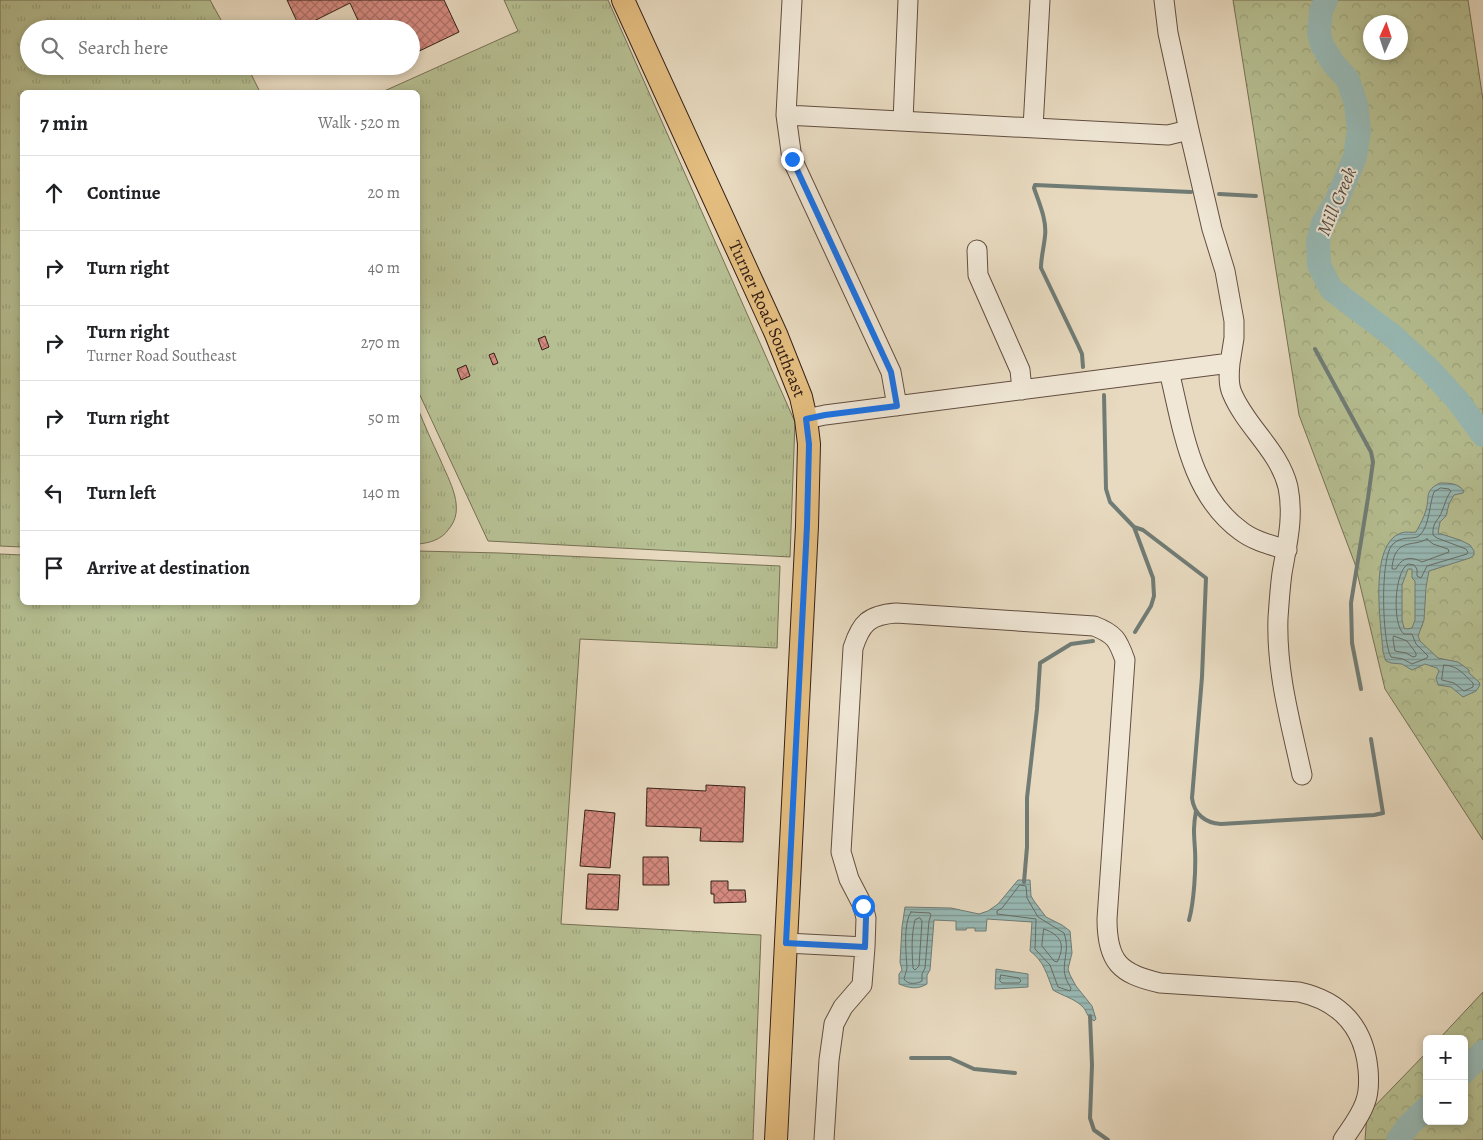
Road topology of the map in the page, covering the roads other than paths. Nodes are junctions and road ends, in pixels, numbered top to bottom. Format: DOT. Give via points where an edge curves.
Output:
graph roads {
  1 [pos="623,0"];
  2 [pos="792,0"];
  3 [pos="908,0"];
  4 [pos="1040,0"];
  5 [pos="1164,0"];
  6 [pos="786,115"];
  7 [pos="903,121"];
  8 [pos="1033,128"];
  9 [pos="1190,130"];
  10 [pos="977,250"];
  11 [pos="1230,364"];
  12 [pos="1169,371"];
  13 [pos="1022,390"];
  14 [pos="897,406"];
  15 [pos="806,419"];
  16 [pos="1287,550"];
  17 [pos="1302,775"];
  18 [pos="786,943"];
  19 [pos="865,947"];
  20 [pos="776,1140"];
  21 [pos="824,1140"];
  22 [pos="1343,1140"];
  1 -- 15 [label="main road, Turner Road Southeast" via="776,334 801,397"];
  2 -- 6 [label="street"];
  3 -- 7 [label="street"];
  4 -- 8 [label="street"];
  5 -- 9 [label="street" via="1168,33"];
  6 -- 7 [label="street"];
  6 -- 14 [label="street" via="792,159 891,372"];
  7 -- 8 [label="street"];
  8 -- 9 [label="street" via="1168,135"];
  9 -- 11 [label="street" via="1227,280 1234,321"];
  10 -- 13 [label="street" via="978,275 1020,370"];
  11 -- 12 [label="street"];
  11 -- 16 [label="street" via="1231,392 1270,449 1288,486 1291,520"];
  12 -- 13 [label="street"];
  12 -- 16 [label="street" via="1193,465 1215,506 1242,532"];
  13 -- 14 [label="street"];
  14 -- 15 [label="street"];
  15 -- 18 [label="main road, Turner Road Southeast" via="808,517"];
  16 -- 17 [label="street" via="1278,620 1280,669"];
  18 -- 19 [label="street"];
  18 -- 20 [label="main road, Turner Road Southeast"];
  19 -- 21 [label="street" via="862,985 843,1007 834,1024 828,1060"];
  19 -- 22 [label="street" via="863,906 849,879 841,852 853,648 867,621 880,614 896,613 1094,626 1108,631 1116,638 1125,660 1107,919 1109,948 1115,961 1139,978 1160,983 1312,995 1343,1014 1362,1039 1368,1079 1366,1102"];
}
